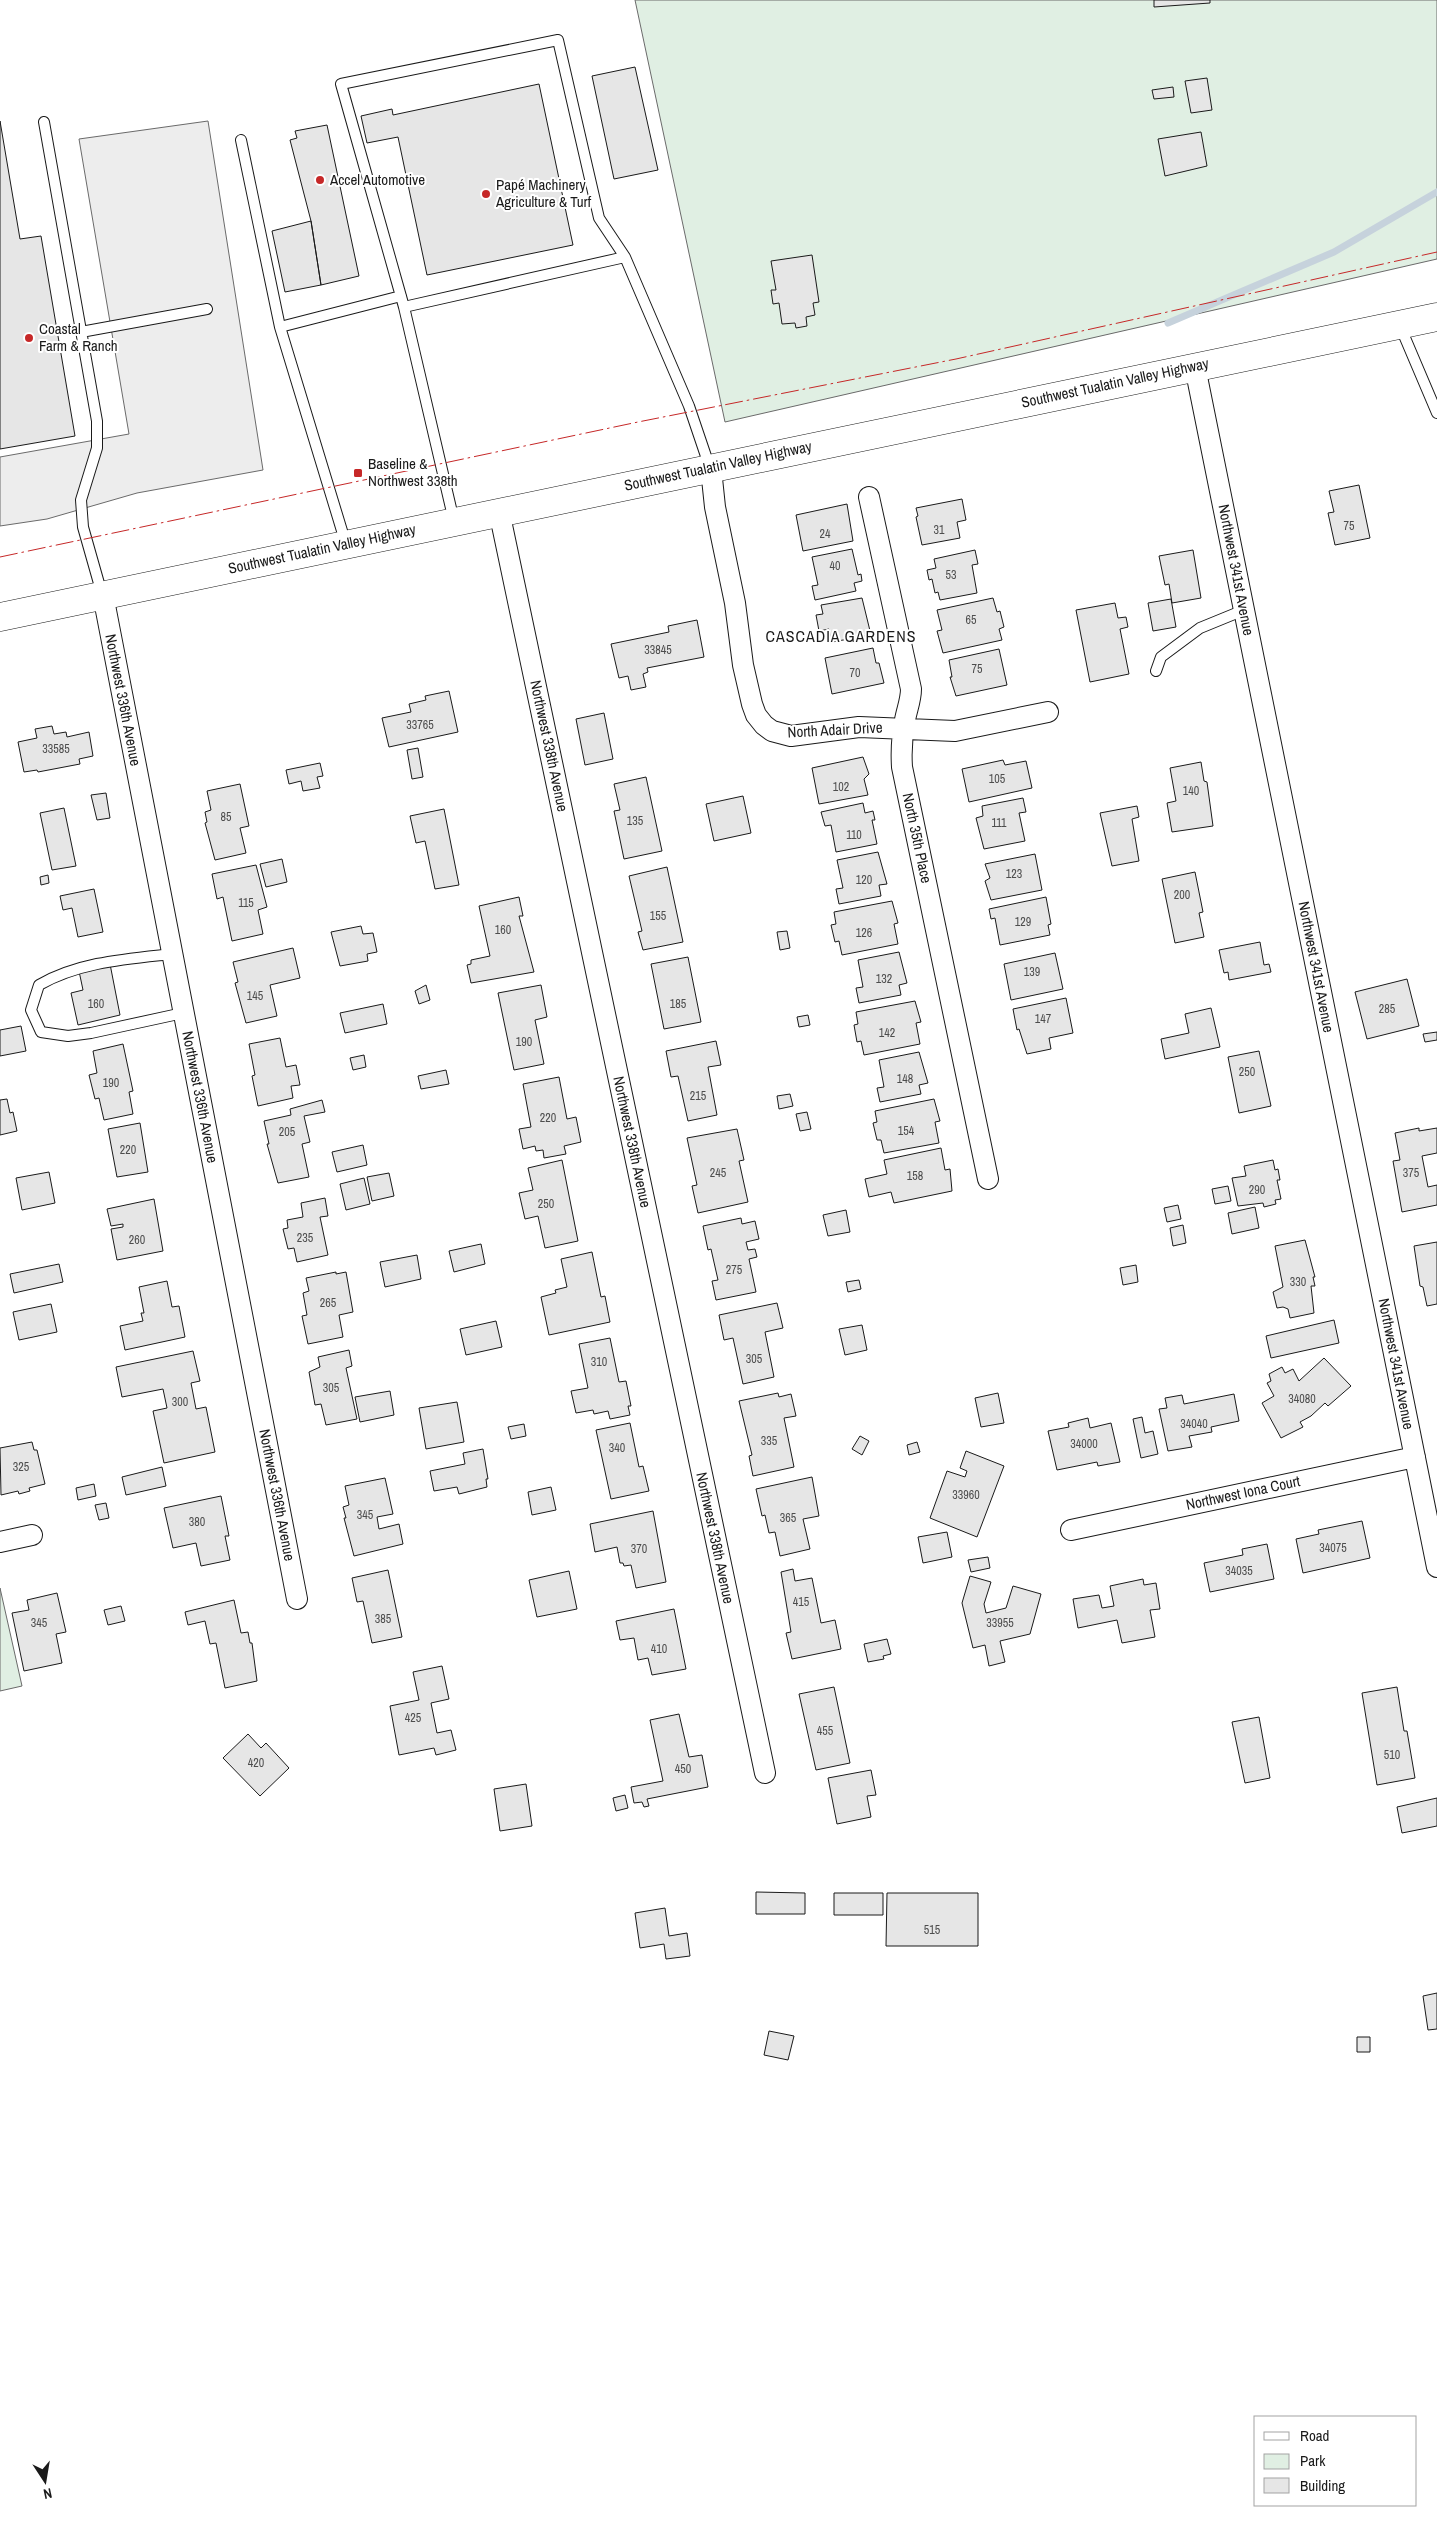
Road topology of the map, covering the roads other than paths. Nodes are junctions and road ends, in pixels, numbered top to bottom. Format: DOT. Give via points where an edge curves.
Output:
graph roads {
  1 [pos="44,122"];
  2 [pos="241,140"];
  3 [pos="625,257"];
  4 [pos="402,301"];
  5 [pos="207,309"];
  6 [pos="1437,317"];
  7 [pos="1399,325"];
  8 [pos="280,326"];
  9 [pos="81,332"];
  10 [pos="1195,367"];
  11 [pos="1437,413"];
  12 [pos="711,469"];
  13 [pos="870,497"];
  14 [pos="499,511"];
  15 [pos="454,522"];
  16 [pos="346,544"];
  17 [pos="103,595"];
  18 [pos="1244,610"];
  19 [pos="0,617"];
  20 [pos="1156,671"];
  21 [pos="1048,712"];
  22 [pos="904,727"];
  23 [pos="172,954"];
  24 [pos="183,1014"];
  25 [pos="988,1178"];
  26 [pos="1415,1458"];
  27 [pos="1071,1530"];
  28 [pos="32,1535"];
  29 [pos="0,1542"];
  30 [pos="1437,1567"];
  31 [pos="297,1599"];
  32 [pos="765,1773"];
  1 -- 9 [label="lane"];
  2 -- 8 [label="lane"];
  3 -- 4 [label="lane"];
  3 -- 4 [label="lane" via="599,218 558,40 341,84"];
  3 -- 12 [label="lane" via="689,406"];
  4 -- 8 [label="lane"];
  4 -- 15 [label="lane"];
  5 -- 9 [label="lane"];
  6 -- 7 [label="highway, Southwest Tualatin Valley Highway"];
  7 -- 10 [label="highway, Southwest Tualatin Valley Highway"];
  7 -- 11 [label="lane"];
  8 -- 16 [label="lane"];
  9 -- 17 [label="lane" via="96,421 97,448 81,500 83,527"];
  10 -- 12 [label="highway, Southwest Tualatin Valley Highway"];
  10 -- 18 [label="street, Northwest 341st Avenue"];
  12 -- 14 [label="highway, Southwest Tualatin Valley Highway"];
  12 -- 22 [label="street, North Adair Drive" via="744,665 752,704 760,720 772,731 791,736 843,728"];
  13 -- 22 [label="street, North 35th Place" via="911,688"];
  14 -- 15 [label="highway, Southwest Tualatin Valley Highway"];
  14 -- 32 [label="street, Northwest 338th Avenue"];
  15 -- 16 [label="highway, Southwest Tualatin Valley Highway"];
  16 -- 17 [label="highway, Southwest Tualatin Valley Highway"];
  17 -- 19 [label="highway, Southwest Tualatin Valley Highway"];
  17 -- 23 [label="street, Northwest 336th Avenue"];
  18 -- 20 [label="lane" via="1200,628 1161,657"];
  18 -- 26 [label="street, Northwest 341st Avenue"];
  21 -- 22 [label="street, North Adair Drive" via="955,731"];
  22 -- 25 [label="street, North 35th Place" via="900,749 902,767"];
  23 -- 24 [label="street, Northwest 336th Avenue"];
  23 -- 24 [label="lane" via="118,960 61,973 39,985 31,1010 41,1032 68,1036"];
  24 -- 31 [label="street, Northwest 336th Avenue"];
  26 -- 27 [label="street, Northwest Iona Court"];
  26 -- 30 [label="street, Northwest 341st Avenue"];
  28 -- 29 [label="street"];
}
